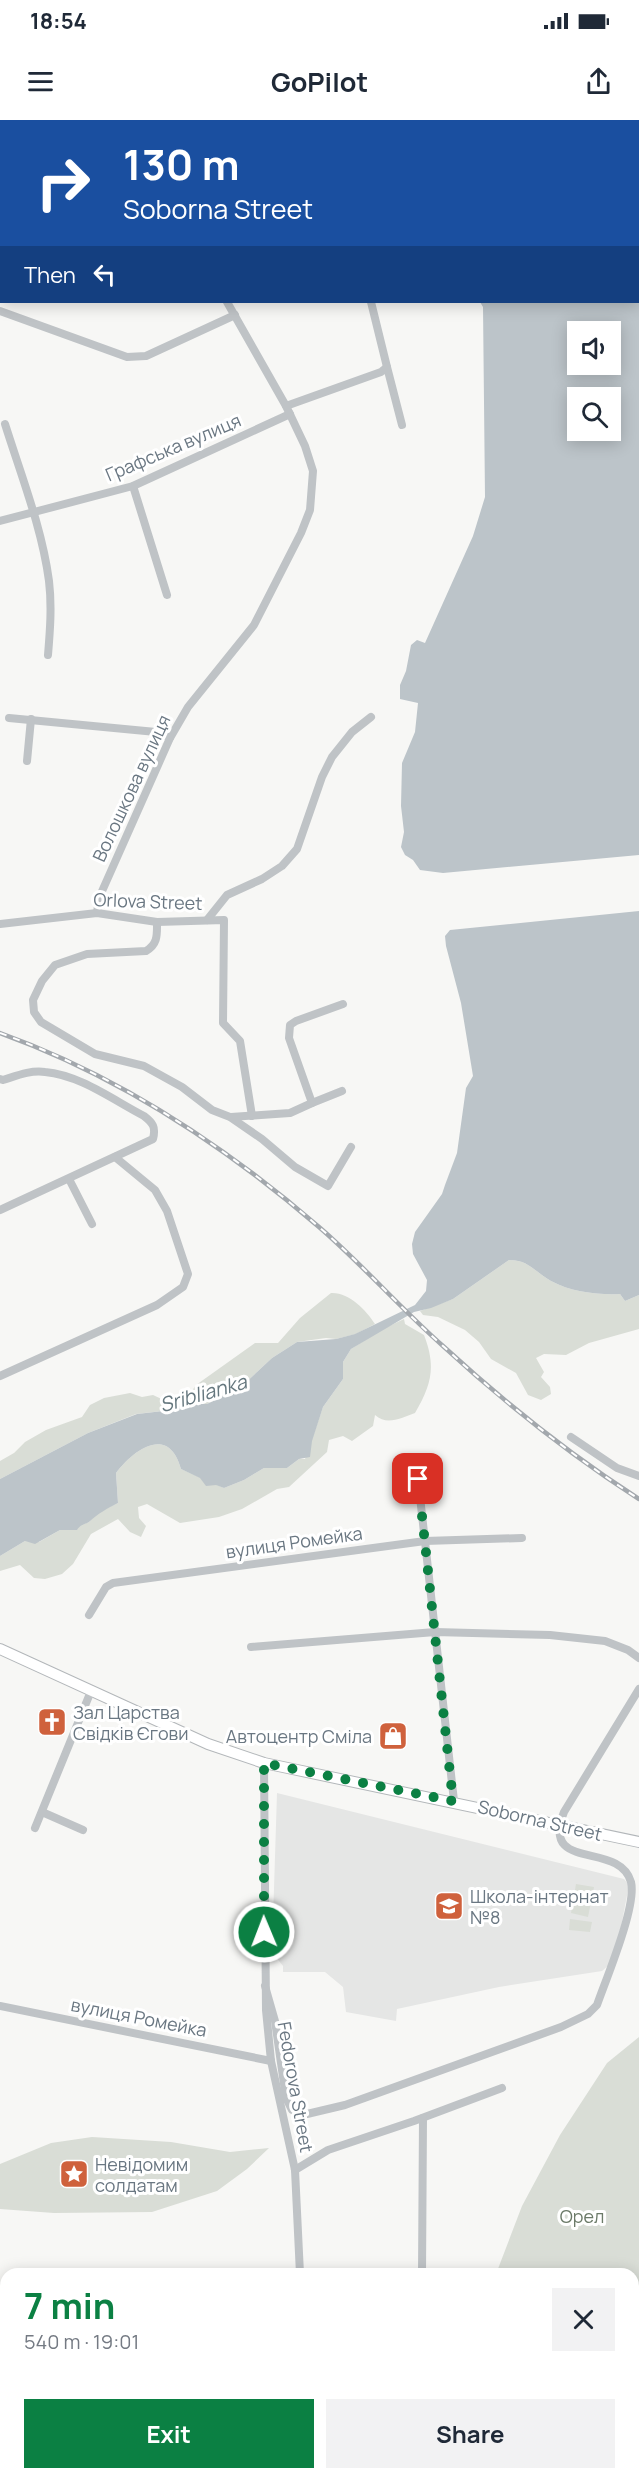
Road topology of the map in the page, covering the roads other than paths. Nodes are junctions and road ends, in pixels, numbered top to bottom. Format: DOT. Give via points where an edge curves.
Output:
graph roads {
  1 [pos="228,303"];
  2 [pos="371,303"];
  3 [pos="0,311"];
  4 [pos="235,315"];
  5 [pos="387,367"];
  6 [pos="288,410"];
  7 [pos="5,424"];
  8 [pos="402,425"];
  9 [pos="133,486"];
  10 [pos="32,512"];
  11 [pos="0,521"];
  12 [pos="167,595"];
  13 [pos="48,655"];
  14 [pos="371,717"];
  15 [pos="9,718"];
  16 [pos="31,719"];
  17 [pos="170,738"];
  18 [pos="27,761"];
  19 [pos="97,913"];
  20 [pos="207,920"];
  21 [pos="158,922"];
  22 [pos="0,924"];
  23 [pos="343,1004"];
  24 [pos="2,1079"];
  25 [pos="0,1090"];
  26 [pos="342,1091"];
  27 [pos="312,1103"];
  28 [pos="252,1116"];
  29 [pos="230,1117"];
  30 [pos="351,1147"];
  31 [pos="114,1157"];
  32 [pos="69,1179"];
  33 [pos="0,1210"];
  34 [pos="92,1224"];
  35 [pos="0,1376"];
  36 [pos="571,1437"];
  37 [pos="639,1476"];
  38 [pos="418,1479"];
  39 [pos="522,1538"];
  40 [pos="425,1541"];
  41 [pos="89,1615"];
  42 [pos="435,1632"];
  43 [pos="251,1647"];
  44 [pos="0,1649"];
  45 [pos="638,1658"];
  46 [pos="639,1684"];
  47 [pos="91,1691"];
  48 [pos="637,1692"];
  49 [pos="264,1763"];
  50 [pos="453,1801"];
  51 [pos="42,1812"];
  52 [pos="559,1824"];
  53 [pos="35,1828"];
  54 [pos="83,1830"];
  55 [pos="639,1842"];
  56 [pos="265,1986"];
  57 [pos="0,2006"];
  58 [pos="271,2061"];
  59 [pos="502,2088"];
  60 [pos="423,2118"];
  61 [pos="294,2167"];
  62 [pos="300,2268"];
  63 [pos="422,2268"];
  1 -- 4 [label="street, Волошкова вулиця"];
  2 -- 5 [label="street"];
  3 -- 4 [label="street" via="127,357 146,356"];
  4 -- 6 [label="street, Волошкова вулиця"];
  5 -- 6 [label="street, Графська вулиця"];
  5 -- 8 [label="street"];
  6 -- 9 [label="street, Графська вулиця"];
  6 -- 17 [label="street, Волошкова вулиця" via="313,471 310,510 254,625 188,707"];
  7 -- 10 [label="street"];
  9 -- 10 [label="street, Графська вулиця"];
  9 -- 12 [label="street"];
  10 -- 11 [label="street, Графська вулиця"];
  10 -- 13 [label="street" via="49,582"];
  14 -- 20 [label="street" via="352,732 332,757 297,849 282,866 227,895"];
  15 -- 16 [label="street"];
  16 -- 17 [label="street" via="156,732"];
  16 -- 18 [label="street"];
  17 -- 19 [label="street, Волошкова вулиця" via="99,898"];
  19 -- 21 [label="street, Orlova Street"];
  19 -- 22 [label="street, Orlova Street"];
  20 -- 21 [label="street, Orlova Street"];
  20 -- 28 [label="street, Orlova Street" via="224,920 223,1023 240,1041"];
  21 -- 29 [label="street" via="157,939 146,951 101,952 55,965 33,1000 34,1012 41,1022 95,1054 144,1065 212,1110"];
  23 -- 27 [label="street" via="290,1025 289,1038"];
  24 -- 25 [label="street"];
  24 -- 31 [label="street" via="43,1071 68,1076 153,1123 153,1139"];
  26 -- 27 [label="street"];
  27 -- 28 [label="street" via="290,1113"];
  28 -- 29 [label="street"];
  29 -- 30 [label="street" via="295,1167 328,1186"];
  31 -- 32 [label="street"];
  31 -- 35 [label="street" via="154,1190 167,1211 188,1274 183,1287 157,1305"];
  32 -- 33 [label="street"];
  32 -- 34 [label="street"];
  36 -- 37 [label="street" via="617,1468"];
  38 -- 40 [label="street"];
  39 -- 40 [label="street, вулиця Ромейка"];
  40 -- 41 [label="street, вулиця Ромейка" via="113,1583 106,1587"];
  40 -- 42 [label="street"];
  42 -- 43 [label="street"];
  42 -- 45 [label="street" via="605,1641"];
  42 -- 50 [label="street"];
  44 -- 47 [label="main road, Soborna Street"];
  46 -- 48 [label="street"];
  47 -- 49 [label="main road, Soborna Street" via="208,1744"];
  47 -- 51 [label="street"];
  48 -- 52 [label="street"];
  49 -- 50 [label="main road, Soborna Street"];
  49 -- 56 [label="street, Fedorova Street"];
  50 -- 52 [label="main road, Soborna Street"];
  51 -- 53 [label="street"];
  51 -- 54 [label="street"];
  52 -- 55 [label="main road, Soborna Street"];
  52 -- 56 [label="street" via="563,1845 569,1851 607,1858 626,1872 632,1888 625,1928 597,2005 588,2014 345,2105 307,2114 292,2110 286,2098 275,2021"];
  56 -- 58 [label="street, Fedorova Street"];
  57 -- 58 [label="street, вулиця Ромейка"];
  58 -- 61 [label="street, Fedorova Street"];
  59 -- 60 [label="street"];
  60 -- 61 [label="street" via="328,2150"];
  60 -- 63 [label="street"];
  61 -- 62 [label="street, Fedorova Street"];
}
